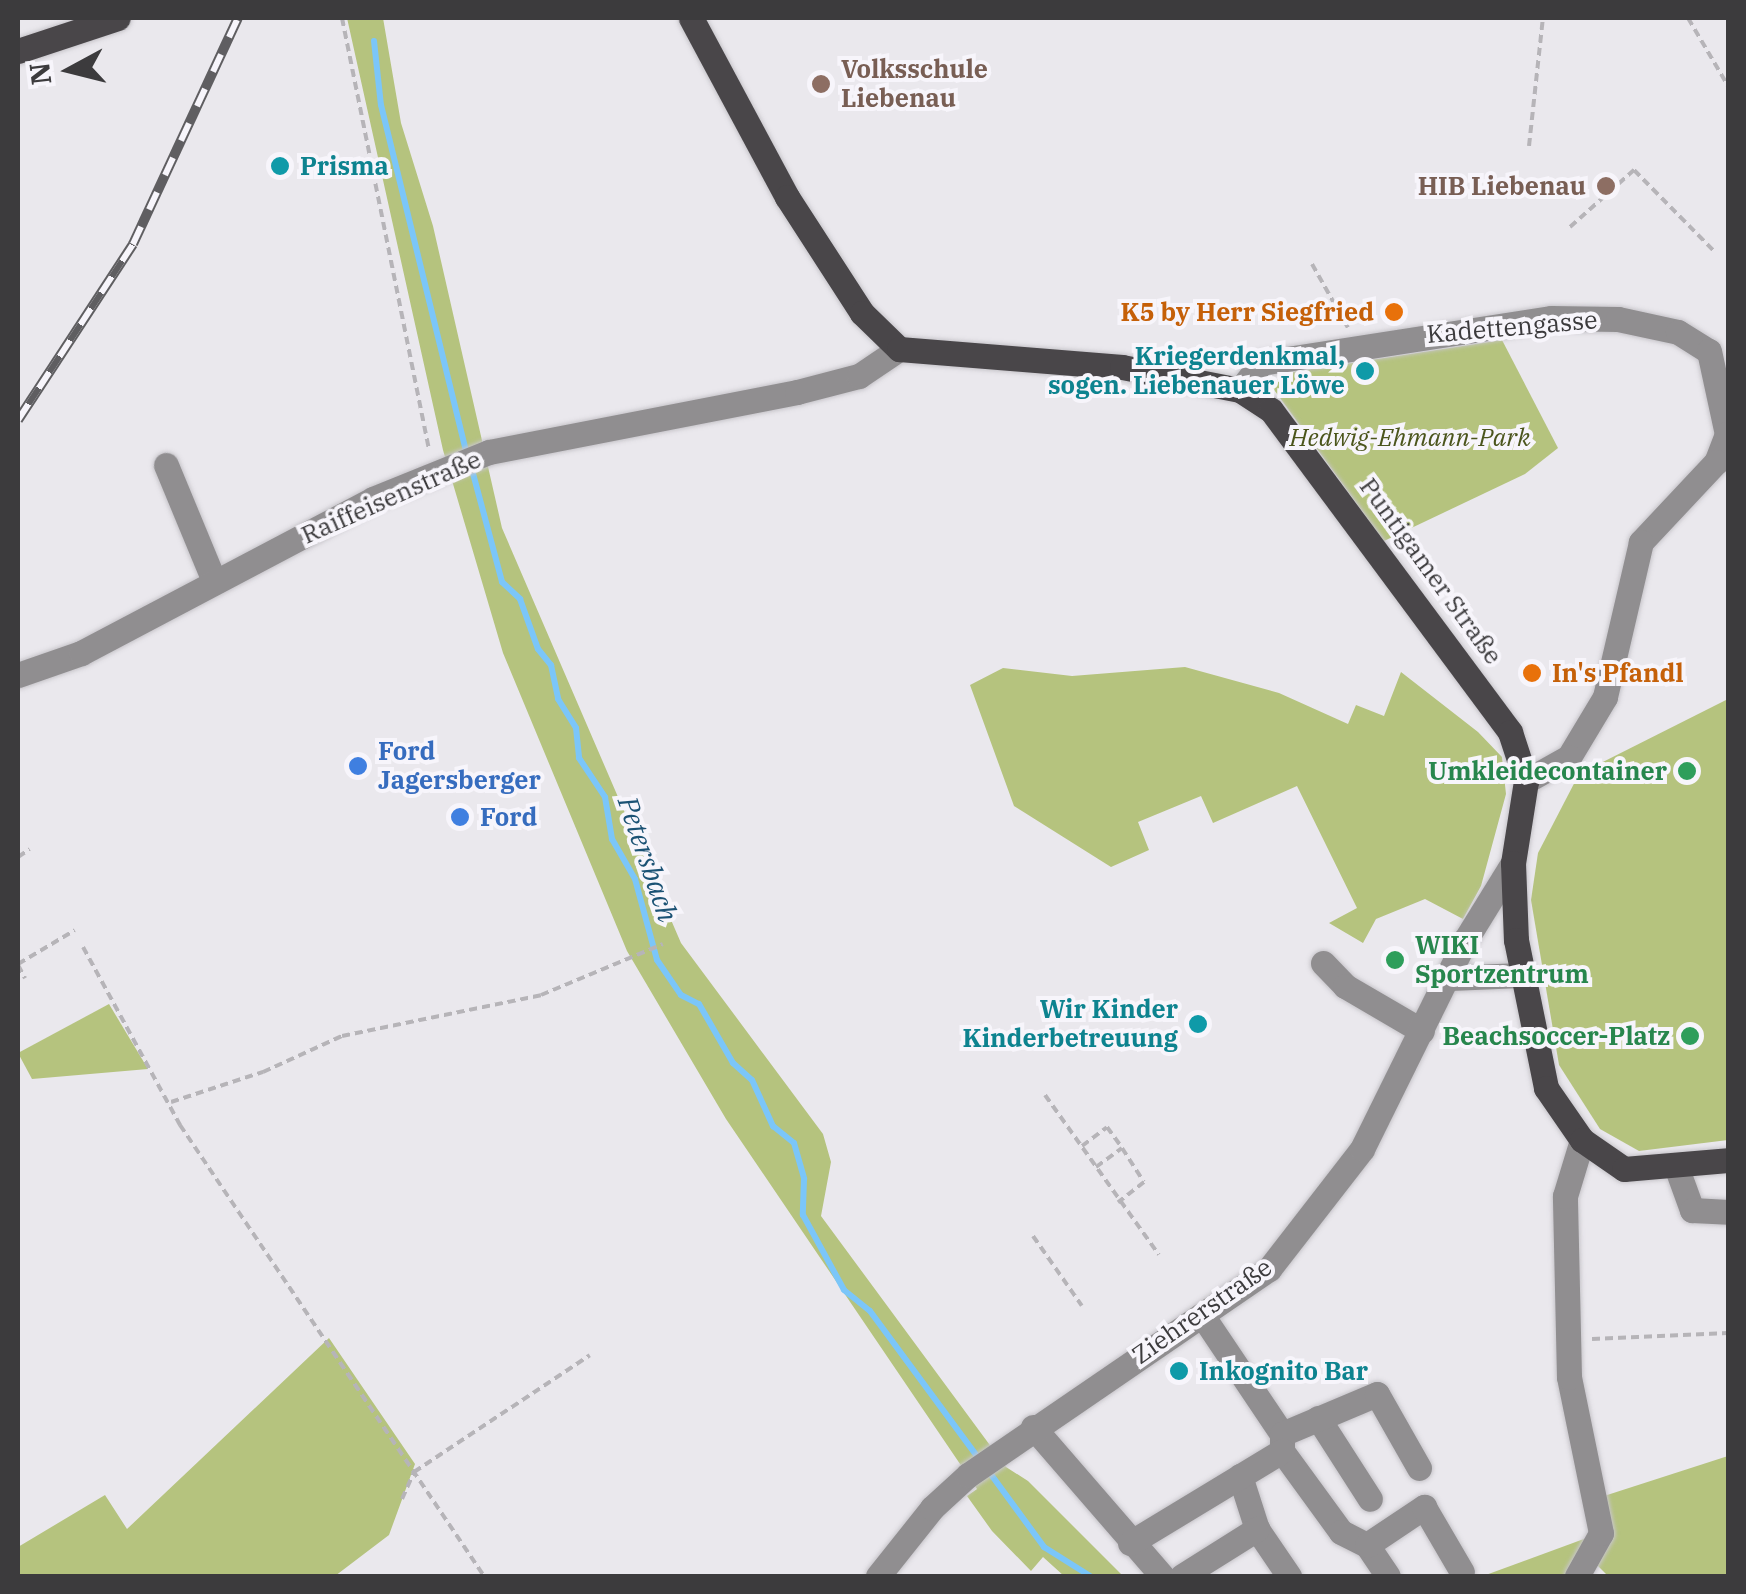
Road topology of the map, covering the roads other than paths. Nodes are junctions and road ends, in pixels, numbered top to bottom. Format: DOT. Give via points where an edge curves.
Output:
graph roads {
  1 [pos="118,18"];
  2 [pos="691,18"];
  3 [pos="18,52"];
  4 [pos="900,348"];
  5 [pos="1240,390"];
  6 [pos="166,466"];
  7 [pos="214,581"];
  8 [pos="18,674"];
  9 [pos="1526,780"];
  10 [pos="1513,863"];
  11 [pos="1323,963"];
  12 [pos="1522,975"];
  13 [pos="1450,978"];
  14 [pos="1422,1031"];
  15 [pos="1582,1140"];
  16 [pos="1728,1160"];
  17 [pos="1676,1166"];
  18 [pos="1728,1212"];
  19 [pos="1202,1316"];
  20 [pos="1318,1418"];
  21 [pos="1033,1427"];
  22 [pos="1282,1442"];
  23 [pos="1419,1468"];
  24 [pos="1240,1476"];
  25 [pos="1370,1499"];
  26 [pos="1257,1529"];
  27 [pos="1130,1543"];
  28 [pos="1367,1545"];
  29 [pos="1462,1572"];
  30 [pos="878,1576"];
  31 [pos="1162,1576"];
  32 [pos="1182,1576"];
  33 [pos="1289,1576"];
  34 [pos="1388,1576"];
  35 [pos="1578,1576"];
  1 -- 3 [label="main road"];
  2 -- 4 [label="main road" via="787,196 862,312"];
  4 -- 5 [label="main road, Puntigamer Straße" via="1122,367"];
  4 -- 7 [label="street, Raiffeisenstraße" via="859,376 796,392 489,452"];
  5 -- 9 [label="main road, Puntigamer Straße" via="1271,410 1337,491 1510,732"];
  5 -- 9 [label="street, Kadettengasse" via="1260,363 1495,325 1601,318 1678,332 1709,351 1727,434 1716,462 1641,542 1605,697 1569,757"];
  6 -- 7 [label="street"];
  7 -- 8 [label="street, Raiffeisenstraße" via="81,653"];
  9 -- 10 [label="main road, Puntigamer Straße"];
  10 -- 12 [label="main road, Puntigamer Straße"];
  10 -- 13 [label="street, Ziehrerstraße"];
  11 -- 14 [label="street" via="1345,986"];
  12 -- 13 [label="street"];
  12 -- 15 [label="main road, Puntigamer Straße" via="1546,1088"];
  13 -- 14 [label="street, Ziehrerstraße"];
  14 -- 19 [label="street, Ziehrerstraße" via="1362,1148 1302,1229 1270,1270"];
  15 -- 17 [label="main road, Puntigamer Straße" via="1624,1169"];
  15 -- 35 [label="street" via="1564,1196 1567,1342 1573,1412 1602,1532"];
  16 -- 17 [label="main road, Puntigamer Straße"];
  17 -- 18 [label="street" via="1692,1210"];
  19 -- 21 [label="street, Ziehrerstraße"];
  19 -- 22 [label="street"];
  20 -- 22 [label="street"];
  20 -- 23 [label="street" via="1377,1394"];
  20 -- 25 [label="street"];
  21 -- 27 [label="street"];
  21 -- 30 [label="street, Ziehrerstraße" via="932,1508"];
  22 -- 24 [label="street"];
  22 -- 28 [label="street" via="1342,1532"];
  24 -- 26 [label="street"];
  24 -- 27 [label="street"];
  26 -- 32 [label="street"];
  26 -- 33 [label="street"];
  27 -- 31 [label="street"];
  28 -- 29 [label="street" via="1424,1507"];
  28 -- 34 [label="street"];
}
